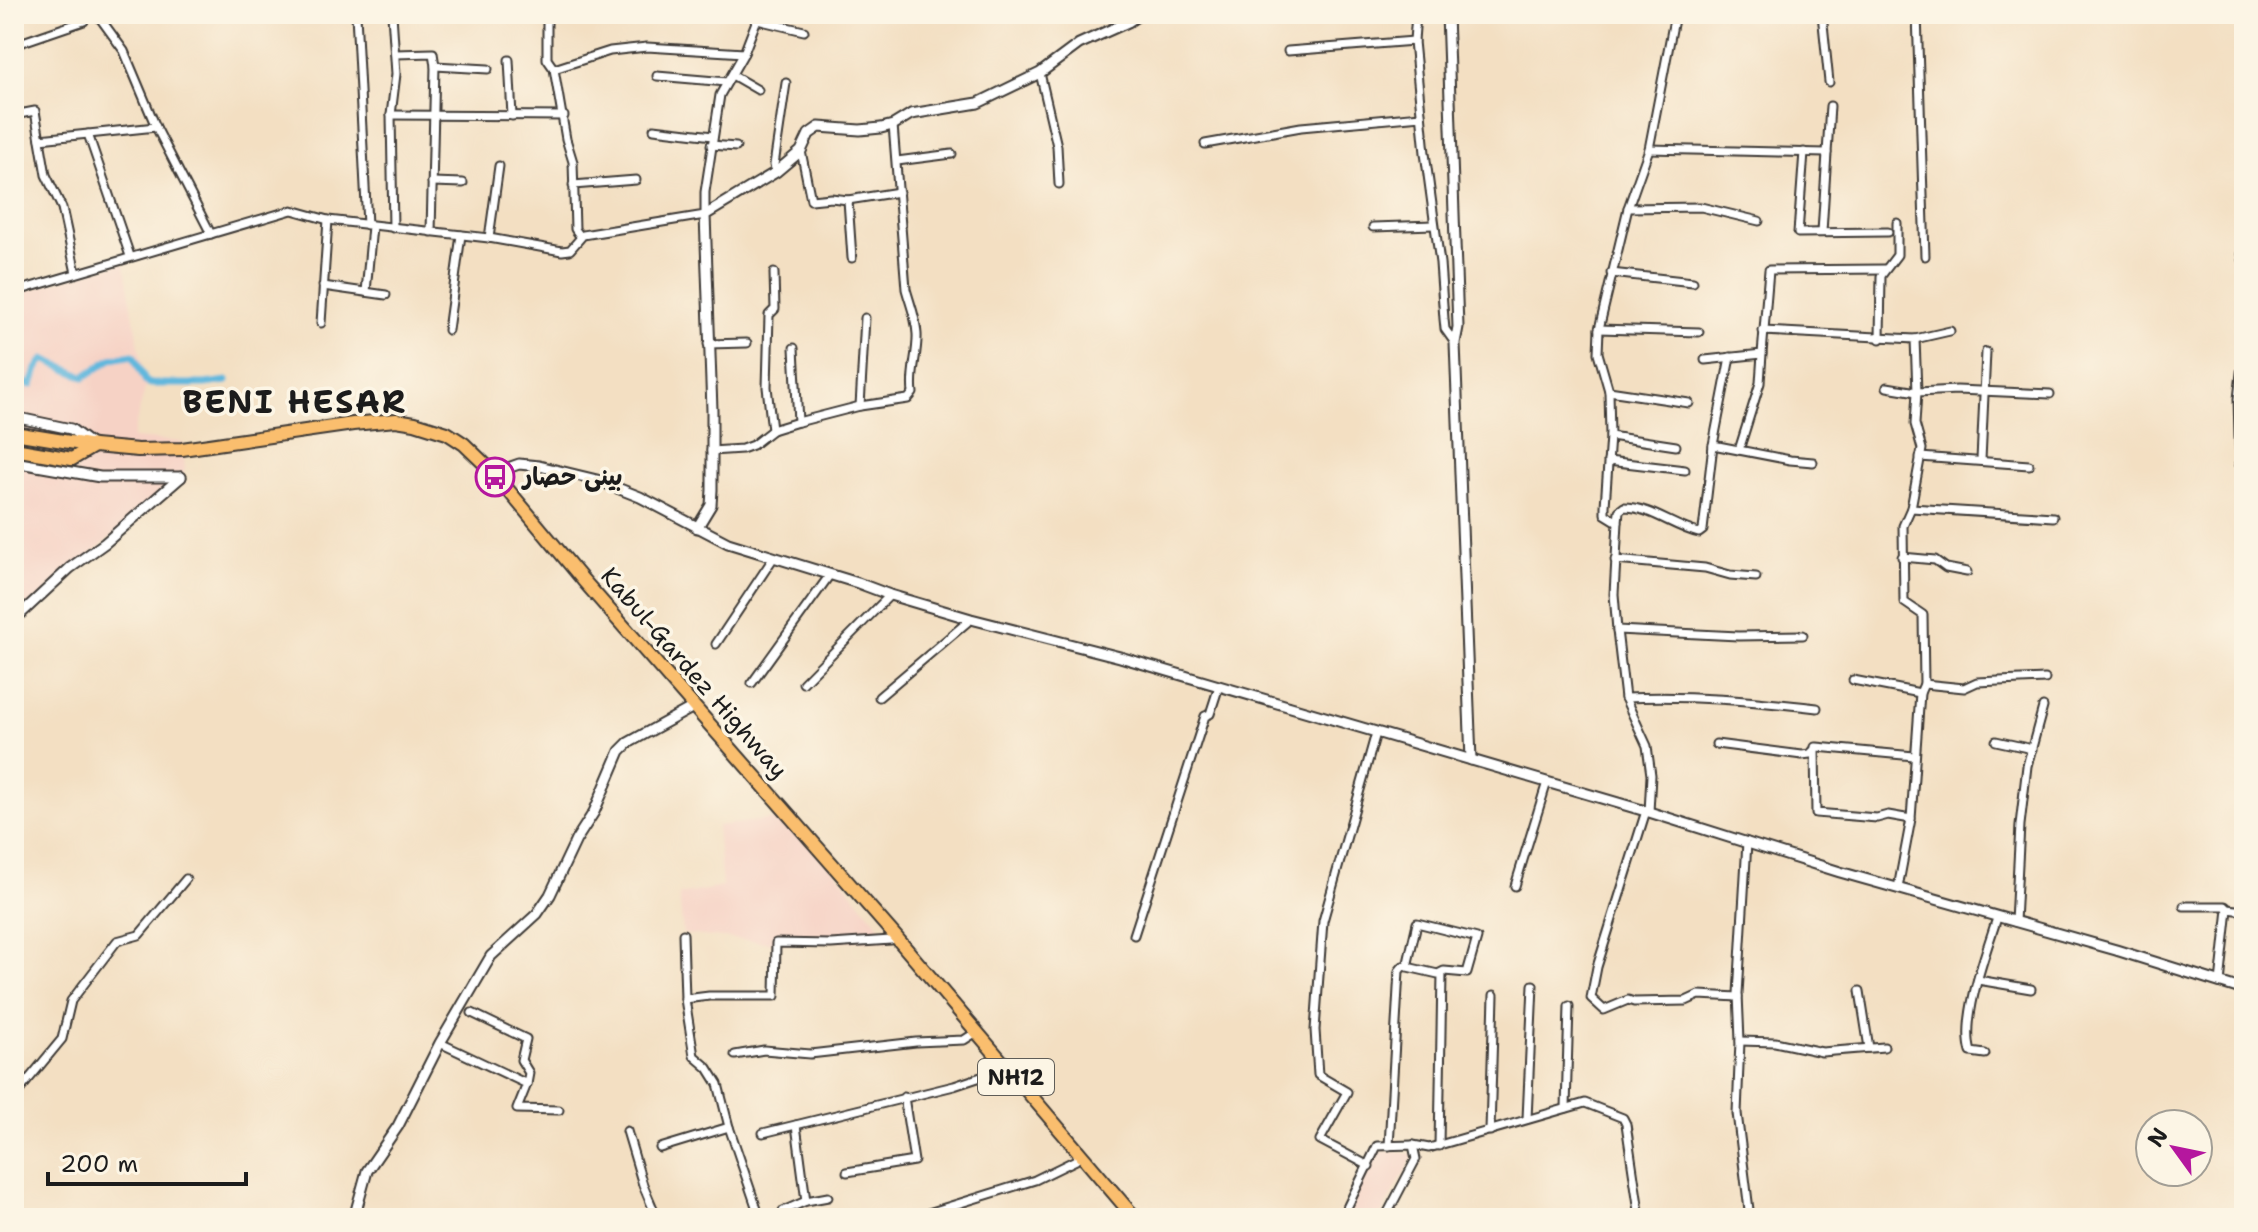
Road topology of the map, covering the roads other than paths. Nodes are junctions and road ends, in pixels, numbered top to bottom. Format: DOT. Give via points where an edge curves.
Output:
graph roads {
  1 [pos="97,14"];
  2 [pos="356,14"];
  3 [pos="392,14"];
  4 [pos="547,14"];
  5 [pos="1116,14"];
  6 [pos="1140,14"];
  7 [pos="1416,14"];
  8 [pos="1447,14"];
  9 [pos="1675,14"];
  10 [pos="1822,14"];
  11 [pos="1917,14"];
  12 [pos="758,17"];
  13 [pos="84,21"];
  14 [pos="1126,23"];
  15 [pos="804,31"];
  16 [pos="1414,41"];
  17 [pos="14,45"];
  18 [pos="1288,51"];
  19 [pos="744,53"];
  20 [pos="395,54"];
  21 [pos="509,60"];
  22 [pos="435,66"];
  23 [pos="488,69"];
  24 [pos="554,69"];
  25 [pos="1040,73"];
  26 [pos="657,76"];
  27 [pos="730,78"];
  28 [pos="1829,82"];
  29 [pos="786,83"];
  30 [pos="758,90"];
  31 [pos="1830,106"];
  32 [pos="14,115"];
  33 [pos="391,115"];
  34 [pos="433,115"];
  35 [pos="512,116"];
  36 [pos="564,116"];
  37 [pos="1421,116"];
  38 [pos="893,125"];
  39 [pos="156,127"];
  40 [pos="654,129"];
  41 [pos="88,134"];
  42 [pos="40,139"];
  43 [pos="712,140"];
  44 [pos="1205,144"];
  45 [pos="736,147"];
  46 [pos="1649,149"];
  47 [pos="801,151"];
  48 [pos="1804,152"];
  49 [pos="1827,153"];
  50 [pos="952,154"];
  51 [pos="897,161"];
  52 [pos="499,166"];
  53 [pos="776,172"];
  54 [pos="636,180"];
  55 [pos="432,182"];
  56 [pos="463,183"];
  57 [pos="1059,184"];
  58 [pos="573,185"];
  59 [pos="899,192"];
  60 [pos="848,200"];
  61 [pos="1628,208"];
  62 [pos="705,215"];
  63 [pos="328,220"];
  64 [pos="1759,221"];
  65 [pos="1897,223"];
  66 [pos="1434,225"];
  67 [pos="369,226"];
  68 [pos="1373,227"];
  69 [pos="393,228"];
  70 [pos="431,232"];
  71 [pos="1822,232"];
  72 [pos="1888,232"];
  73 [pos="211,234"];
  74 [pos="461,235"];
  75 [pos="580,236"];
  76 [pos="489,238"];
  77 [pos="2242,254"];
  78 [pos="130,256"];
  79 [pos="1925,256"];
  80 [pos="852,258"];
  81 [pos="2244,265"];
  82 [pos="1885,269"];
  83 [pos="76,273"];
  84 [pos="774,273"];
  85 [pos="1611,273"];
  86 [pos="1693,282"];
  87 [pos="323,286"];
  88 [pos="14,292"];
  89 [pos="366,292"];
  90 [pos="386,295"];
  91 [pos="865,318"];
  92 [pos="321,323"];
  93 [pos="1599,329"];
  94 [pos="448,330"];
  95 [pos="1763,331"];
  96 [pos="1950,331"];
  97 [pos="1699,332"];
  98 [pos="1880,339"];
  99 [pos="1915,339"];
  100 [pos="747,343"];
  101 [pos="1455,343"];
  102 [pos="708,344"];
  103 [pos="794,348"];
  104 [pos="2244,348"];
  105 [pos="1986,352"];
  106 [pos="1762,354"];
  107 [pos="1730,357"];
  108 [pos="1705,360"];
  109 [pos="1887,387"];
  110 [pos="1609,391"];
  111 [pos="1917,392"];
  112 [pos="1985,392"];
  113 [pos="2050,394"];
  114 [pos="1689,403"];
  115 [pos="860,406"];
  116 [pos="14,417"];
  117 [pos="798,422"];
  118 [pos="772,430"];
  119 [pos="14,433"];
  120 [pos="1610,436"];
  121 [pos="1713,445"];
  122 [pos="94,446"];
  123 [pos="1676,446"];
  124 [pos="14,449"];
  125 [pos="1739,450"];
  126 [pos="711,451"];
  127 [pos="1920,457"];
  128 [pos="1981,460"];
  129 [pos="1608,461"];
  130 [pos="14,462"];
  131 [pos="1813,462"];
  132 [pos="2029,465"];
  133 [pos="72,466"];
  134 [pos="1685,470"];
  135 [pos="494,473"];
  136 [pos="2244,504"];
  137 [pos="1911,508"];
  138 [pos="2053,517"];
  139 [pos="1618,522"];
  140 [pos="697,528"];
  141 [pos="774,557"];
  142 [pos="1902,557"];
  143 [pos="1615,560"];
  144 [pos="1967,572"];
  145 [pos="829,576"];
  146 [pos="1756,577"];
  147 [pos="890,595"];
  148 [pos="971,619"];
  149 [pos="14,620"];
  150 [pos="1617,630"];
  151 [pos="1803,635"];
  152 [pos="716,644"];
  153 [pos="2045,679"];
  154 [pos="1853,680"];
  155 [pos="752,683"];
  156 [pos="803,683"];
  157 [pos="1924,684"];
  158 [pos="1219,686"];
  159 [pos="1920,693"];
  160 [pos="879,697"];
  161 [pos="1625,698"];
  162 [pos="695,706"];
  163 [pos="2043,707"];
  164 [pos="1817,708"];
  165 [pos="1376,733"];
  166 [pos="1996,741"];
  167 [pos="1716,744"];
  168 [pos="1815,747"];
  169 [pos="2032,749"];
  170 [pos="1914,756"];
  171 [pos="1471,760"];
  172 [pos="1547,782"];
  173 [pos="1647,811"];
  174 [pos="1911,819"];
  175 [pos="1747,842"];
  176 [pos="186,879"];
  177 [pos="1515,886"];
  178 [pos="1898,888"];
  179 [pos="2184,906"];
  180 [pos="2228,909"];
  181 [pos="2244,911"];
  182 [pos="1997,918"];
  183 [pos="2015,922"];
  184 [pos="683,934"];
  185 [pos="1134,935"];
  186 [pos="896,937"];
  187 [pos="1407,967"];
  188 [pos="1442,974"];
  189 [pos="1978,980"];
  190 [pos="2220,983"];
  191 [pos="1533,985"];
  192 [pos="2031,989"];
  193 [pos="2244,990"];
  194 [pos="1860,991"];
  195 [pos="1494,995"];
  196 [pos="1738,997"];
  197 [pos="685,999"];
  198 [pos="1569,1006"];
  199 [pos="472,1013"];
  200 [pos="978,1031"];
  201 [pos="1740,1041"];
  202 [pos="440,1043"];
  203 [pos="1884,1047"];
  204 [pos="1869,1048"];
  205 [pos="1985,1054"];
  206 [pos="735,1055"];
  207 [pos="1008,1068"];
  208 [pos="527,1084"];
  209 [pos="14,1097"];
  210 [pos="904,1097"];
  211 [pos="1566,1108"];
  212 [pos="559,1110"];
  213 [pos="1527,1119"];
  214 [pos="796,1125"];
  215 [pos="729,1127"];
  216 [pos="627,1131"];
  217 [pos="1490,1131"];
  218 [pos="763,1133"];
  219 [pos="1413,1145"];
  220 [pos="1389,1146"];
  221 [pos="1439,1146"];
  222 [pos="660,1148"];
  223 [pos="1079,1151"];
  224 [pos="1369,1166"];
  225 [pos="847,1172"];
  226 [pos="828,1197"];
  227 [pos="806,1201"];
  228 [pos="948,1214"];
  229 [pos="1129,1215"];
  230 [pos="357,1216"];
  231 [pos="657,1218"];
  232 [pos="760,1218"];
  233 [pos="783,1218"];
  234 [pos="912,1218"];
  235 [pos="1308,1218"];
  236 [pos="1319,1218"];
  237 [pos="1342,1218"];
  238 [pos="1385,1218"];
  239 [pos="1640,1218"];
  240 [pos="1750,1218"];
  1 -- 39 [label="street" via="124,51"];
  2 -- 67 [label="street"];
  3 -- 20 [label="street"];
  4 -- 24 [label="street" via="547,59"];
  5 -- 14 [label="street"];
  6 -- 14 [label="street"];
  7 -- 16 [label="street"];
  8 -- 101 [label="street"];
  9 -- 46 [label="street"];
  10 -- 28 [label="street"];
  11 -- 79 [label="street"];
  12 -- 15 [label="street"];
  12 -- 19 [label="street"];
  13 -- 17 [label="street"];
  14 -- 25 [label="street" via="1079,44"];
  16 -- 18 [label="street"];
  16 -- 37 [label="street"];
  19 -- 24 [label="street" via="635,48"];
  19 -- 27 [label="street"];
  20 -- 22 [label="street" via="433,53"];
  20 -- 33 [label="street"];
  21 -- 35 [label="street"];
  22 -- 23 [label="street"];
  22 -- 34 [label="street"];
  24 -- 36 [label="street"];
  25 -- 38 [label="street" via="978,103 911,114"];
  25 -- 57 [label="street" via="1057,146"];
  26 -- 27 [label="street"];
  27 -- 30 [label="street"];
  27 -- 43 [label="street" via="720,95"];
  29 -- 53 [label="street"];
  31 -- 49 [label="street"];
  32 -- 42 [label="street" via="35,111"];
  33 -- 34 [label="street"];
  33 -- 69 [label="street"];
  34 -- 35 [label="street"];
  34 -- 55 [label="street"];
  35 -- 36 [label="street"];
  36 -- 58 [label="street"];
  37 -- 44 [label="street" via="1301,127"];
  37 -- 66 [label="street"];
  38 -- 47 [label="street" via="860,130 819,127"];
  38 -- 51 [label="street"];
  39 -- 41 [label="street"];
  39 -- 73 [label="street"];
  40 -- 43 [label="street"];
  41 -- 42 [label="street"];
  41 -- 78 [label="street"];
  42 -- 83 [label="street"];
  43 -- 45 [label="street"];
  43 -- 62 [label="street"];
  46 -- 48 [label="street"];
  46 -- 61 [label="street"];
  47 -- 53 [label="street"];
  47 -- 60 [label="street" via="811,200"];
  48 -- 49 [label="street"];
  48 -- 71 [label="street" via="1798,233"];
  49 -- 71 [label="street"];
  50 -- 51 [label="street"];
  51 -- 59 [label="street"];
  52 -- 76 [label="street"];
  53 -- 62 [label="street"];
  54 -- 58 [label="street"];
  55 -- 56 [label="street"];
  55 -- 70 [label="street"];
  58 -- 75 [label="street" via="575,229"];
  59 -- 60 [label="street"];
  59 -- 115 [label="street" via="906,289 917,337 913,393 908,399"];
  60 -- 80 [label="street"];
  61 -- 64 [label="street" via="1701,207"];
  61 -- 85 [label="street"];
  62 -- 75 [label="street"];
  62 -- 102 [label="street"];
  63 -- 67 [label="street"];
  63 -- 73 [label="street" via="292,210"];
  63 -- 87 [label="street"];
  65 -- 82 [label="street" via="1897,255"];
  66 -- 68 [label="street"];
  66 -- 101 [label="street" via="1445,329"];
  67 -- 69 [label="street"];
  67 -- 89 [label="street"];
  69 -- 70 [label="street"];
  70 -- 74 [label="street"];
  71 -- 72 [label="street"];
  73 -- 78 [label="street"];
  74 -- 76 [label="street"];
  74 -- 94 [label="street"];
  75 -- 76 [label="street" via="575,246 562,251"];
  77 -- 81 [label="street"];
  78 -- 83 [label="street"];
  82 -- 95 [label="street" via="1769,270"];
  82 -- 98 [label="street"];
  83 -- 88 [label="street"];
  84 -- 118 [label="street" via="767,387"];
  85 -- 86 [label="street"];
  85 -- 93 [label="street"];
  87 -- 89 [label="street"];
  87 -- 92 [label="street"];
  89 -- 90 [label="street"];
  91 -- 115 [label="street"];
  93 -- 97 [label="street"];
  93 -- 110 [label="street" via="1598,353"];
  95 -- 98 [label="street"];
  95 -- 106 [label="street"];
  96 -- 99 [label="street"];
  98 -- 99 [label="street"];
  99 -- 111 [label="street"];
  100 -- 102 [label="street"];
  101 -- 171 [label="street"];
  102 -- 126 [label="street"];
  103 -- 117 [label="street"];
  104 -- 136 [label="street" via="2238,399"];
  105 -- 112 [label="street"];
  106 -- 107 [label="street"];
  106 -- 125 [label="street" via="1760,383"];
  107 -- 108 [label="street"];
  107 -- 121 [label="street"];
  109 -- 111 [label="street"];
  110 -- 114 [label="street"];
  110 -- 120 [label="street"];
  111 -- 112 [label="street"];
  111 -- 127 [label="street"];
  112 -- 113 [label="street"];
  112 -- 128 [label="street"];
  115 -- 117 [label="street"];
  116 -- 122 [label="street" via="71,429"];
  117 -- 118 [label="street"];
  118 -- 126 [label="street" via="742,449"];
  119 -- 122 [label="highway, NH12"];
  120 -- 123 [label="street"];
  120 -- 129 [label="street"];
  121 -- 125 [label="street"];
  121 -- 139 [label="street" via="1703,530 1699,533 1631,507 1619,511"];
  122 -- 133 [label="highway"];
  122 -- 135 [label="highway, Kabul-Gardez Highway / NH12" via="182,449 396,420 447,433"];
  124 -- 133 [label="highway"];
  125 -- 131 [label="street"];
  126 -- 140 [label="street" via="711,505"];
  127 -- 128 [label="street"];
  127 -- 137 [label="street"];
  128 -- 132 [label="street"];
  129 -- 134 [label="street"];
  129 -- 139 [label="street" via="1605,514"];
  130 -- 133 [label="street"];
  133 -- 149 [label="street" via="100,477 181,477"];
  135 -- 140 [label="street" via="519,464 565,471 618,487"];
  135 -- 162 [label="highway, Kabul-Gardez Highway / NH12"];
  137 -- 138 [label="street"];
  137 -- 142 [label="street" via="1903,526"];
  139 -- 143 [label="street"];
  140 -- 141 [label="street"];
  141 -- 145 [label="street"];
  141 -- 152 [label="street"];
  142 -- 144 [label="street" via="1935,560"];
  142 -- 157 [label="street" via="1904,602 1923,615"];
  143 -- 146 [label="street"];
  143 -- 150 [label="street"];
  145 -- 147 [label="street"];
  145 -- 155 [label="street"];
  147 -- 148 [label="street"];
  147 -- 156 [label="street"];
  148 -- 158 [label="street"];
  148 -- 160 [label="street"];
  150 -- 151 [label="street"];
  150 -- 161 [label="street"];
  153 -- 157 [label="street" via="1977,682 1964,688"];
  154 -- 159 [label="street"];
  157 -- 159 [label="street"];
  158 -- 165 [label="street"];
  158 -- 185 [label="street"];
  159 -- 170 [label="street"];
  161 -- 164 [label="street" via="1669,696"];
  161 -- 173 [label="street" via="1647,746"];
  162 -- 186 [label="highway, Kabul-Gardez Highway / NH12"];
  162 -- 202 [label="street" via="622,747 550,895 491,956"];
  163 -- 169 [label="street"];
  165 -- 171 [label="street"];
  165 -- 224 [label="street" via="1323,921 1315,1030 1318,1075 1347,1092 1320,1140"];
  166 -- 169 [label="street"];
  167 -- 168 [label="street" via="1802,755"];
  168 -- 170 [label="street"];
  168 -- 174 [label="street" via="1816,813"];
  169 -- 183 [label="street" via="2020,825"];
  170 -- 174 [label="street"];
  171 -- 172 [label="street"];
  172 -- 173 [label="street"];
  172 -- 177 [label="street"];
  173 -- 175 [label="street"];
  173 -- 196 [label="street" via="1591,998 1604,1010 1628,1000"];
  174 -- 178 [label="street"];
  175 -- 178 [label="street"];
  175 -- 196 [label="street"];
  176 -- 209 [label="street" via="139,935 117,941 71,1001 62,1039"];
  178 -- 182 [label="street"];
  179 -- 180 [label="street"];
  180 -- 181 [label="street"];
  180 -- 190 [label="street"];
  182 -- 183 [label="street"];
  182 -- 189 [label="street"];
  183 -- 190 [label="street"];
  184 -- 197 [label="street"];
  186 -- 197 [label="street" via="776,943 775,996"];
  186 -- 200 [label="highway, Kabul-Gardez Highway / NH12"];
  187 -- 188 [label="street"];
  187 -- 188 [label="street" via="1417,923 1477,938 1467,973"];
  187 -- 220 [label="street" via="1399,971"];
  188 -- 221 [label="street"];
  189 -- 192 [label="street"];
  189 -- 205 [label="street" via="1969,1048"];
  190 -- 193 [label="street"];
  191 -- 213 [label="street"];
  194 -- 204 [label="street"];
  195 -- 217 [label="street"];
  196 -- 201 [label="street"];
  197 -- 215 [label="street" via="694,1056 718,1084"];
  198 -- 211 [label="street"];
  199 -- 208 [label="street" via="526,1039 521,1060 529,1073"];
  200 -- 206 [label="street" via="964,1040"];
  200 -- 207 [label="highway, Kabul-Gardez Highway / NH12"];
  201 -- 204 [label="street" via="1822,1052"];
  201 -- 240 [label="street" via="1737,1113"];
  202 -- 208 [label="street"];
  202 -- 230 [label="street" via="398,1126 367,1171"];
  203 -- 204 [label="street"];
  207 -- 210 [label="street"];
  207 -- 223 [label="highway, Kabul-Gardez Highway / NH12"];
  208 -- 212 [label="street" via="517,1109"];
  210 -- 214 [label="street"];
  210 -- 225 [label="street" via="914,1161"];
  211 -- 213 [label="street"];
  211 -- 239 [label="street" via="1585,1103 1623,1118"];
  213 -- 217 [label="street"];
  214 -- 218 [label="street"];
  214 -- 227 [label="street"];
  215 -- 222 [label="street"];
  215 -- 232 [label="street"];
  216 -- 231 [label="street"];
  217 -- 221 [label="street"];
  219 -- 220 [label="street"];
  219 -- 221 [label="street"];
  219 -- 238 [label="street" via="1416,1159"];
  220 -- 224 [label="street" via="1377,1146"];
  223 -- 228 [label="street" via="1076,1160 1035,1180"];
  223 -- 229 [label="highway, Kabul-Gardez Highway / NH12"];
  224 -- 237 [label="street"];
  226 -- 227 [label="street"];
  227 -- 233 [label="street" via="783,1211"];
  228 -- 234 [label="street"];
  235 -- 236 [label="street"];
}
